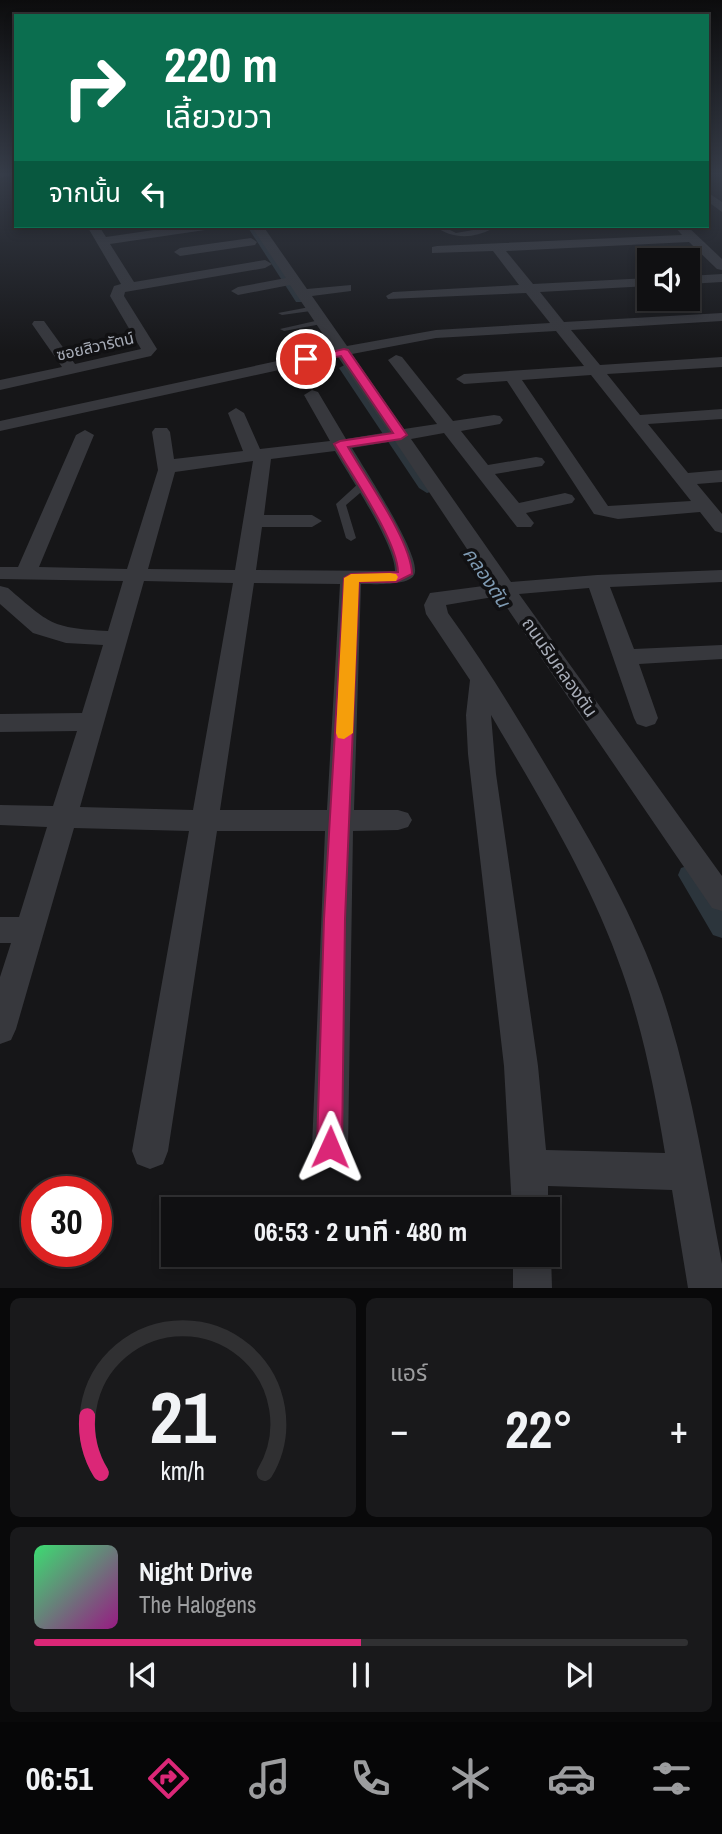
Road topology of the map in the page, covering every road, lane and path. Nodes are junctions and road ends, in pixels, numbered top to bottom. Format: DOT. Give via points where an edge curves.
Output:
graph roads {
  1 [pos="98,234"];
  2 [pos="137,234"];
  3 [pos="167,234"];
  4 [pos="254,234"];
  5 [pos="687,234"];
  6 [pos="691,238"];
  7 [pos="102,241"];
  8 [pos="496,247"];
  9 [pos="438,250"];
  10 [pos="180,252"];
  11 [pos="265,264"];
  12 [pos="722,266"];
  13 [pos="199,275"];
  14 [pos="722,278"];
  15 [pos="700,279"];
  16 [pos="637,283"];
  17 [pos="129,286"];
  18 [pos="346,288"];
  19 [pos="528,289"];
  20 [pos="238,291"];
  21 [pos="393,296"];
  22 [pos="305,303"];
  23 [pos="282,313"];
  24 [pos="722,317"];
  25 [pos="39,324"];
  26 [pos="559,326"];
  27 [pos="284,329"];
  28 [pos="337,354"];
  29 [pos="396,360"];
  30 [pos="722,362"];
  31 [pos="72,370"];
  32 [pos="595,370"];
  33 [pos="511,375"];
  34 [pos="464,379"];
  35 [pos="0,385"];
  36 [pos="312,396"];
  37 [pos="236,413"];
  38 [pos="722,414"];
  39 [pos="494,420"];
  40 [pos="636,420"];
  41 [pos="0,426"];
  42 [pos="448,427"];
  43 [pos="161,432"];
  44 [pos="85,435"];
  45 [pos="395,436"];
  46 [pos="340,444"];
  47 [pos="258,454"];
  48 [pos="536,462"];
  49 [pos="167,470"];
  50 [pos="483,471"];
  51 [pos="722,476"];
  52 [pos="683,479"];
  53 [pos="363,485"];
  54 [pos="565,499"];
  55 [pos="705,506"];
  56 [pos="519,516"];
  57 [pos="253,521"];
  58 [pos="312,521"];
  59 [pos="722,527"];
  60 [pos="351,538"];
  61 [pos="0,573"];
  62 [pos="26,573"];
  63 [pos="134,575"];
  64 [pos="722,576"];
  65 [pos="245,577"];
  66 [pos="351,578"];
  67 [pos="597,581"];
  68 [pos="502,589"];
  69 [pos="0,593"];
  70 [pos="115,639"];
  71 [pos="722,652"];
  72 [pos="625,657"];
  73 [pos="482,680"];
  74 [pos="646,718"];
  75 [pos="91,722"];
  76 [pos="0,723"];
  77 [pos="0,815"];
  78 [pos="63,816"];
  79 [pos="398,820"];
  80 [pos="205,821"];
  81 [pos="340,822"];
  82 [pos="722,899"];
  83 [pos="0,930"];
  84 [pos="30,930"];
  85 [pos="0,1029"];
  86 [pos="330,1147"];
  87 [pos="150,1151"];
  88 [pos="530,1168"];
  89 [pos="687,1172"];
  90 [pos="531,1197"];
  91 [pos="532,1267"];
  92 [pos="533,1288"];
  93 [pos="707,1288"];
  1 -- 7 [label="street"];
  2 -- 7 [label="street"];
  3 -- 10 [label="street"];
  4 -- 10 [label="street"];
  4 -- 22 [label="street, ถนนริมคลองตัน"];
  5 -- 6 [label="street"];
  6 -- 8 [label="street" via="537,238"];
  6 -- 12 [label="street"];
  7 -- 17 [label="street"];
  8 -- 9 [label="street"];
  8 -- 19 [label="street"];
  10 -- 13 [label="street"];
  11 -- 13 [label="street"];
  13 -- 17 [label="street"];
  14 -- 15 [label="street"];
  16 -- 19 [label="street"];
  17 -- 31 [label="street, ซอยสิวารัตน์" via="119,289 117,296 149,349"];
  18 -- 22 [label="street"];
  19 -- 21 [label="street"];
  19 -- 26 [label="street"];
  20 -- 22 [label="street"];
  22 -- 23 [label="lane"];
  22 -- 27 [label="lane"];
  22 -- 28 [label="street, ถนนริมคลองตัน"];
  24 -- 26 [label="street"];
  25 -- 31 [label="street"];
  26 -- 28 [label="street" via="436,334"];
  26 -- 32 [label="street"];
  28 -- 41 [label="street"];
  28 -- 45 [label="street, ถนนริมคลองตัน"];
  29 -- 42 [label="street"];
  30 -- 32 [label="street"];
  31 -- 35 [label="street, ซอยสิวารัตน์"];
  32 -- 33 [label="street"];
  32 -- 40 [label="street"];
  33 -- 34 [label="street"];
  33 -- 55 [label="street" via="601,510 618,513"];
  36 -- 46 [label="street"];
  37 -- 47 [label="street"];
  38 -- 40 [label="street"];
  39 -- 42 [label="street"];
  40 -- 52 [label="street"];
  42 -- 45 [label="street"];
  42 -- 50 [label="street"];
  43 -- 49 [label="street"];
  44 -- 62 [label="street"];
  45 -- 46 [label="street"];
  45 -- 68 [label="street, ถนนริมคลองตัน"];
  46 -- 47 [label="street"];
  46 -- 53 [label="street"];
  47 -- 49 [label="street" via="174,465"];
  47 -- 57 [label="street"];
  48 -- 50 [label="street"];
  49 -- 63 [label="street"];
  50 -- 56 [label="street"];
  51 -- 52 [label="street"];
  52 -- 55 [label="street"];
  53 -- 60 [label="lane" via="341,504"];
  53 -- 66 [label="street" via="394,538 405,574"];
  54 -- 56 [label="street"];
  55 -- 59 [label="street"];
  57 -- 58 [label="street"];
  57 -- 65 [label="street"];
  61 -- 62 [label="street"];
  62 -- 63 [label="street"];
  63 -- 65 [label="street"];
  63 -- 70 [label="street"];
  64 -- 67 [label="street"];
  65 -- 66 [label="street"];
  65 -- 80 [label="street"];
  66 -- 81 [label="street"];
  67 -- 68 [label="street"];
  67 -- 72 [label="street"];
  68 -- 73 [label="street" via="438,598 435,605"];
  68 -- 82 [label="street, ถนนริมคลองตัน"];
  69 -- 70 [label="street" via="41,628 66,636"];
  70 -- 75 [label="street"];
  71 -- 72 [label="street"];
  72 -- 74 [label="street"];
  73 -- 88 [label="street" via="478,697 482,755"];
  73 -- 89 [label="street" via="577,842 624,936 646,998"];
  75 -- 76 [label="street"];
  75 -- 78 [label="street"];
  77 -- 78 [label="street"];
  78 -- 80 [label="street"];
  78 -- 84 [label="street"];
  79 -- 81 [label="street"];
  80 -- 81 [label="street"];
  80 -- 87 [label="street"];
  81 -- 86 [label="street"];
  83 -- 84 [label="street"];
  84 -- 85 [label="street"];
  88 -- 89 [label="street"];
  88 -- 90 [label="street"];
  89 -- 93 [label="street"];
  91 -- 92 [label="street"];
}
